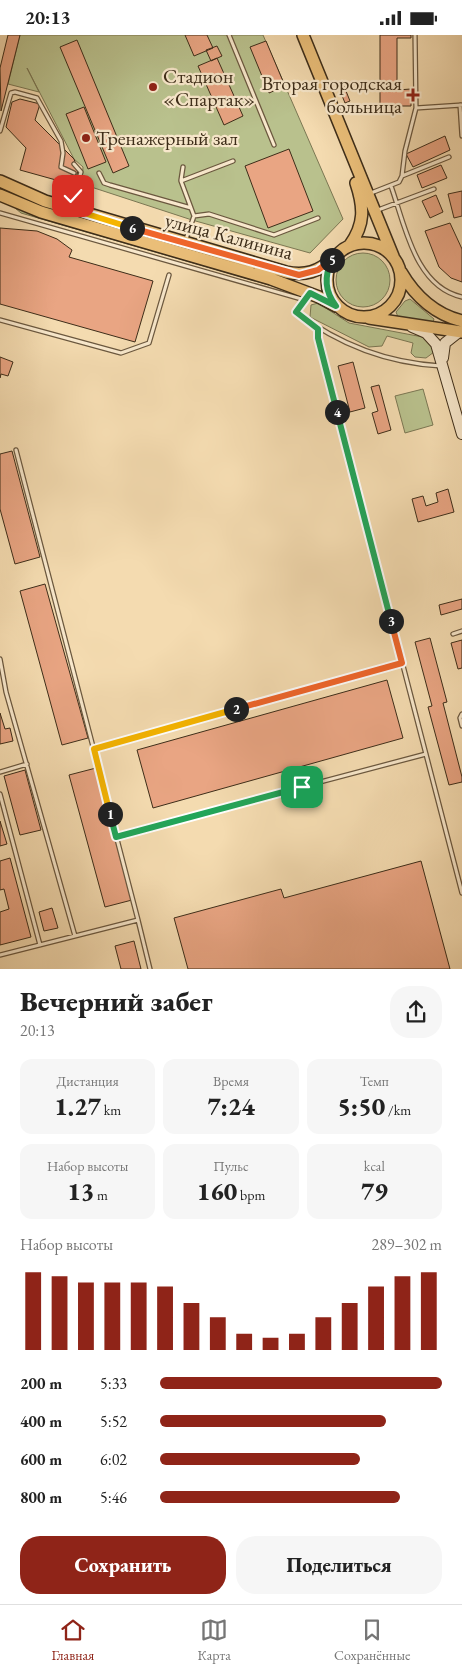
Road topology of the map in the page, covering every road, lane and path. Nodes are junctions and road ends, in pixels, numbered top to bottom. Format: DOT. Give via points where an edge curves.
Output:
graph roads {
  1 [pos="229,35"];
  2 [pos="297,35"];
  3 [pos="303,35"];
  4 [pos="415,35"];
  5 [pos="461,105"];
  6 [pos="416,108"];
  7 [pos="0,131"];
  8 [pos="462,136"];
  9 [pos="274,145"];
  10 [pos="449,157"];
  11 [pos="233,161"];
  12 [pos="74,163"];
  13 [pos="183,167"];
  14 [pos="74,173"];
  15 [pos="99,173"];
  16 [pos="402,176"];
  17 [pos="0,181"];
  18 [pos="181,181"];
  19 [pos="391,186"];
  20 [pos="434,189"];
  21 [pos="0,195"];
  22 [pos="74,195"];
  23 [pos="368,195"];
  24 [pos="396,203"];
  25 [pos="52,204"];
  26 [pos="191,208"];
  27 [pos="375,211"];
  28 [pos="0,213"];
  29 [pos="84,213"];
  30 [pos="194,216"];
  31 [pos="318,218"];
  32 [pos="184,243"];
  33 [pos="350,245"];
  34 [pos="393,256"];
  35 [pos="334,258"];
  36 [pos="400,271"];
  37 [pos="169,275"];
  38 [pos="308,297"];
  39 [pos="462,297"];
  40 [pos="336,306"];
  41 [pos="365,317"];
  42 [pos="0,320"];
  43 [pos="400,323"];
  44 [pos="318,329"];
  45 [pos="461,329"];
  46 [pos="444,367"];
  47 [pos="462,434"];
  48 [pos="16,450"];
  49 [pos="462,631"];
  50 [pos="453,634"];
  51 [pos="0,659"];
  52 [pos="402,663"];
  53 [pos="462,714"];
  54 [pos="462,726"];
  55 [pos="94,749"];
  56 [pos="426,754"];
  57 [pos="27,764"];
  58 [pos="0,772"];
  59 [pos="0,794"];
  60 [pos="116,837"];
  61 [pos="462,893"];
  62 [pos="138,920"];
  63 [pos="75,935"];
  64 [pos="40,945"];
  65 [pos="0,955"];
  66 [pos="150,969"];
  1 -- 9 [label="lane"];
  2 -- 33 [label="main road" via="362,200 360,228"];
  3 -- 23 [label="main road"];
  4 -- 6 [label="lane"];
  5 -- 6 [label="lane"];
  5 -- 8 [label="lane"];
  6 -- 16 [label="lane"];
  7 -- 14 [label="lane" via="12,92 37,98 61,141 61,167"];
  10 -- 16 [label="lane"];
  11 -- 18 [label="lane"];
  12 -- 22 [label="lane" via="80,172"];
  13 -- 18 [label="lane"];
  15 -- 26 [label="lane" via="104,183"];
  16 -- 19 [label="lane" via="399,183"];
  17 -- 25 [label="main road, улица Калинина"];
  18 -- 26 [label="lane"];
  19 -- 23 [label="lane"];
  19 -- 24 [label="lane"];
  20 -- 24 [label="lane"];
  21 -- 38 [label="main road, улица Калинина" via="41,212 271,279"];
  22 -- 25 [label="lane"];
  22 -- 29 [label="lane"];
  23 -- 27 [label="main road"];
  24 -- 27 [label="lane"];
  24 -- 39 [label="lane" via="422,267 444,291"];
  25 -- 29 [label="main road, улица Калинина"];
  26 -- 30 [label="lane"];
  27 -- 34 [label="main road"];
  28 -- 38 [label="lane"];
  29 -- 32 [label="main road, улица Калинина"];
  30 -- 31 [label="lane" via="209,214 274,235"];
  30 -- 32 [label="lane"];
  32 -- 35 [label="main road, улица Калинина" via="299,275 318,270"];
  33 -- 34 [label="main road" via="369,243"];
  33 -- 35 [label="main road"];
  34 -- 36 [label="main road"];
  35 -- 40 [label="main road" via="328,268 326,285"];
  36 -- 41 [label="main road" via="396,298 384,311"];
  36 -- 45 [label="main road" via="422,300"];
  37 -- 42 [label="lane" via="149,343 121,353"];
  38 -- 40 [label="main road, улица Калинина"];
  38 -- 44 [label="lane" via="296,312"];
  40 -- 41 [label="main road" via="348,314"];
  41 -- 43 [label="main road"];
  43 -- 45 [label="main road"];
  43 -- 46 [label="street" via="419,329 432,338"];
  44 -- 46 [label="lane" via="361,350"];
  44 -- 52 [label="lane"];
  45 -- 46 [label="street" via="445,343"];
  46 -- 47 [label="street"];
  48 -- 55 [label="lane"];
  49 -- 50 [label="lane"];
  51 -- 57 [label="lane"];
  52 -- 55 [label="lane"];
  52 -- 56 [label="lane"];
  53 -- 54 [label="lane"];
  55 -- 60 [label="lane"];
  56 -- 60 [label="lane"];
  56 -- 61 [label="lane"];
  57 -- 58 [label="lane"];
  57 -- 63 [label="lane"];
  59 -- 64 [label="lane"];
  60 -- 62 [label="lane"];
  62 -- 63 [label="lane"];
  62 -- 66 [label="lane"];
  63 -- 64 [label="lane"];
  64 -- 65 [label="lane"];
}
